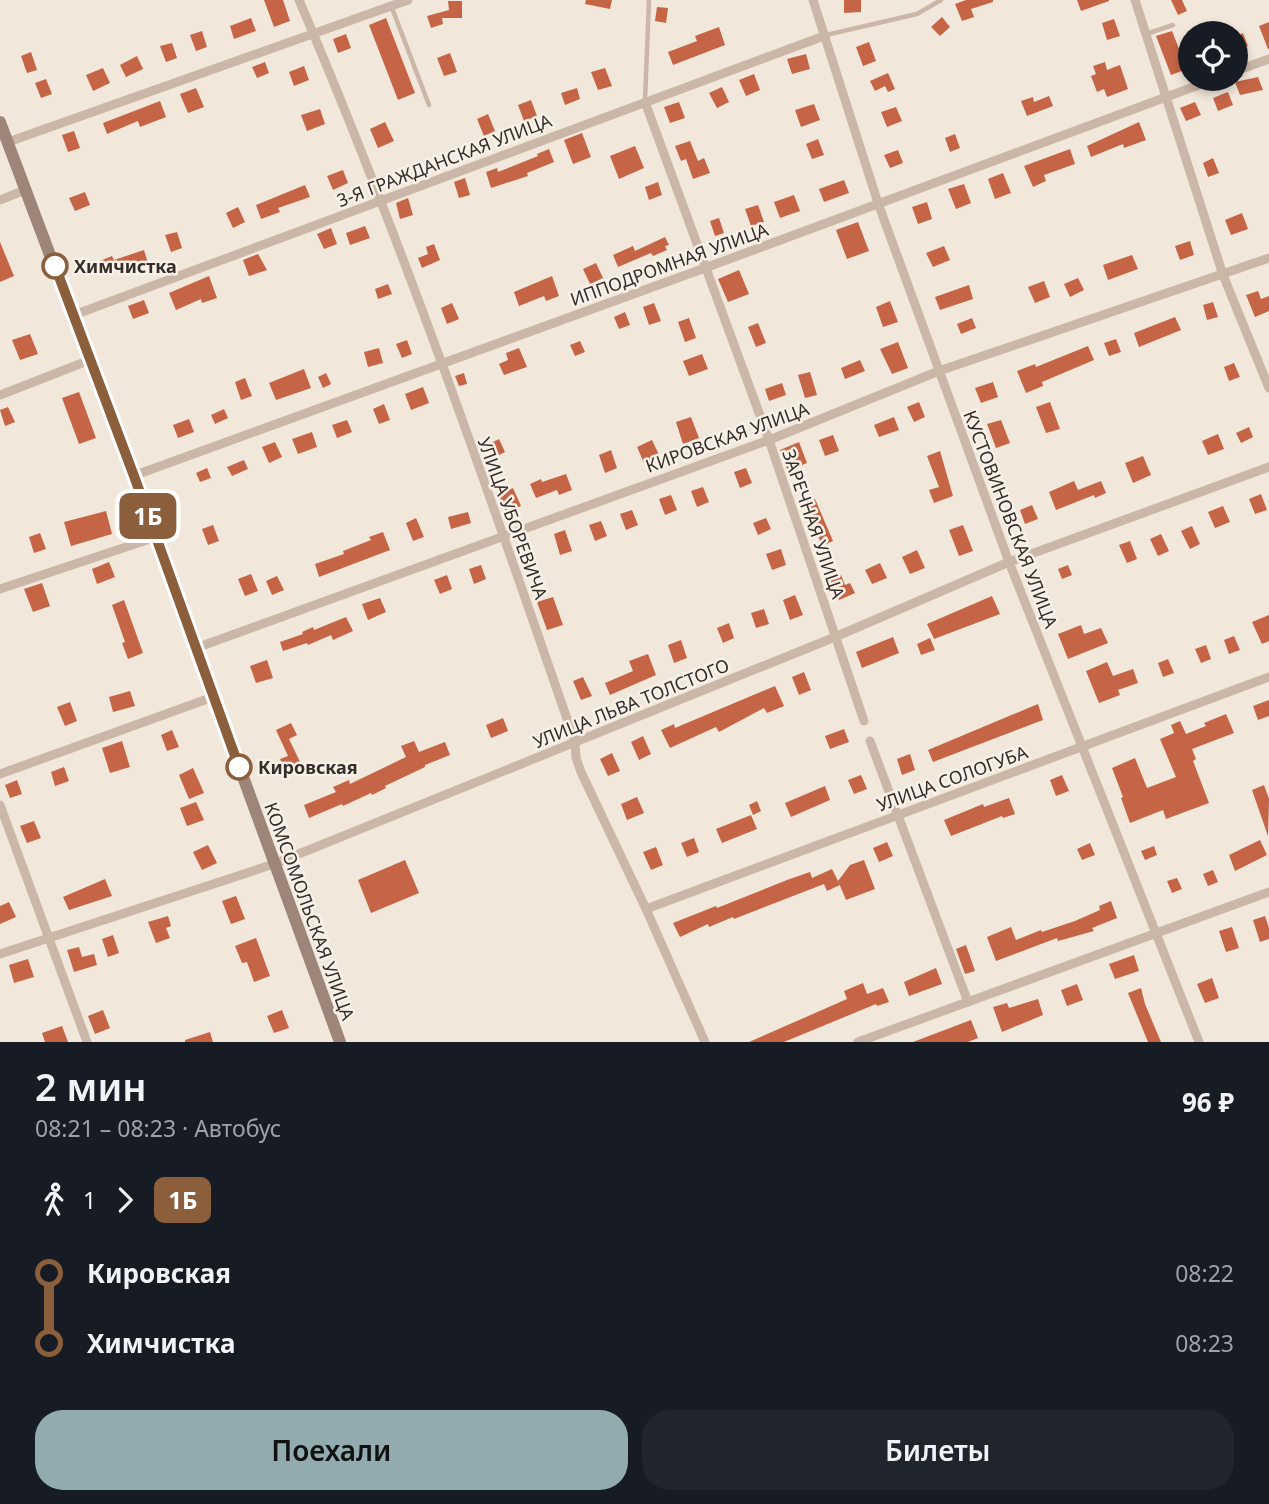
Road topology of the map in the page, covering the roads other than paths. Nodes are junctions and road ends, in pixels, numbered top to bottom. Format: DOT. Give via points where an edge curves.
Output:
graph roads {
  1 [pos="299,0"];
  2 [pos="408,0"];
  3 [pos="649,0"];
  4 [pos="813,0"];
  5 [pos="941,0"];
  6 [pos="1135,0"];
  7 [pos="392,8"];
  8 [pos="1173,25"];
  9 [pos="314,34"];
  10 [pos="1145,34"];
  11 [pos="824,36"];
  12 [pos="1269,60"];
  13 [pos="1248,67"];
  14 [pos="1182,91"];
  15 [pos="1165,97"];
  16 [pos="645,102"];
  17 [pos="429,105"];
  18 [pos="0,122"];
  19 [pos="8,142"];
  20 [pos="25,191"];
  21 [pos="0,200"];
  22 [pos="380,201"];
  23 [pos="878,203"];
  24 [pos="1269,258"];
  25 [pos="705,268"];
  26 [pos="1223,275"];
  27 [pos="74,315"];
  28 [pos="90,360"];
  29 [pos="441,364"];
  30 [pos="939,371"];
  31 [pos="1269,388"];
  32 [pos="0,395"];
  33 [pos="769,439"];
  34 [pos="1269,467"];
  35 [pos="134,476"];
  36 [pos="504,535"];
  37 [pos="156,537"];
  38 [pos="1009,562"];
  39 [pos="0,589"];
  40 [pos="835,637"];
  41 [pos="196,648"];
  42 [pos="1269,677"];
  43 [pos="213,697"];
  44 [pos="864,721"];
  45 [pos="870,741"];
  46 [pos="575,742"];
  47 [pos="1082,747"];
  48 [pos="0,774"];
  49 [pos="0,805"];
  50 [pos="896,815"];
  51 [pos="274,864"];
  52 [pos="1269,892"];
  53 [pos="646,909"];
  54 [pos="1154,935"];
  55 [pos="49,938"];
  56 [pos="0,954"];
  57 [pos="968,1002"];
  58 [pos="337,1041"];
  59 [pos="87,1042"];
  60 [pos="705,1042"];
  61 [pos="858,1042"];
  62 [pos="1199,1042"];
  1 -- 9 [label="street, УЛИЦА УБОРЕВИЧА"];
  2 -- 7 [label="street"];
  3 -- 16 [label="lane"];
  4 -- 11 [label="street, КУСТОВИНОВСКАЯ УЛИЦА"];
  5 -- 11 [label="lane" via="917,14"];
  6 -- 10 [label="street"];
  7 -- 9 [label="street"];
  7 -- 17 [label="lane"];
  8 -- 10 [label="lane"];
  9 -- 19 [label="street"];
  9 -- 22 [label="street, УЛИЦА УБОРЕВИЧА"];
  10 -- 15 [label="street"];
  11 -- 16 [label="street, 3-Я ГРАЖДАНСКАЯ УЛИЦА"];
  11 -- 23 [label="street, КУСТОВИНОВСКАЯ УЛИЦА"];
  12 -- 13 [label="street"];
  14 -- 15 [label="street, ИППОДРОМНАЯ УЛИЦА"];
  15 -- 23 [label="street, ИППОДРОМНАЯ УЛИЦА"];
  15 -- 26 [label="street"];
  16 -- 22 [label="street, 3-Я ГРАЖДАНСКАЯ УЛИЦА"];
  16 -- 25 [label="street, ЗАРЕЧНАЯ УЛИЦА"];
  18 -- 19 [label="main road, КОМСОМОЛЬСКАЯ УЛИЦА"];
  19 -- 20 [label="main road, КОМСОМОЛЬСКАЯ УЛИЦА"];
  20 -- 21 [label="street"];
  20 -- 27 [label="main road, КОМСОМОЛЬСКАЯ УЛИЦА"];
  22 -- 27 [label="street, 3-Я ГРАЖДАНСКАЯ УЛИЦА"];
  22 -- 29 [label="street, УЛИЦА УБОРЕВИЧА"];
  23 -- 25 [label="street, ИППОДРОМНАЯ УЛИЦА"];
  23 -- 30 [label="street, КУСТОВИНОВСКАЯ УЛИЦА"];
  24 -- 26 [label="street, КИРОВСКАЯ УЛИЦА"];
  25 -- 29 [label="street, ИППОДРОМНАЯ УЛИЦА"];
  25 -- 33 [label="street, ЗАРЕЧНАЯ УЛИЦА"];
  26 -- 30 [label="street, КИРОВСКАЯ УЛИЦА"];
  26 -- 31 [label="street"];
  27 -- 28 [label="main road, КОМСОМОЛЬСКАЯ УЛИЦА"];
  28 -- 32 [label="street"];
  28 -- 35 [label="main road, КОМСОМОЛЬСКАЯ УЛИЦА"];
  29 -- 35 [label="street, ИППОДРОМНАЯ УЛИЦА"];
  29 -- 36 [label="street, УЛИЦА УБОРЕВИЧА"];
  30 -- 33 [label="street, КИРОВСКАЯ УЛИЦА"];
  30 -- 38 [label="street, КУСТОВИНОВСКАЯ УЛИЦА"];
  33 -- 36 [label="street, КИРОВСКАЯ УЛИЦА"];
  33 -- 40 [label="street, ЗАРЕЧНАЯ УЛИЦА"];
  34 -- 38 [label="street, УЛИЦА ЛЬВА ТОЛСТОГО"];
  35 -- 37 [label="main road, КОМСОМОЛЬСКАЯ УЛИЦА"];
  36 -- 41 [label="street, КИРОВСКАЯ УЛИЦА"];
  36 -- 46 [label="street, УЛИЦА УБОРЕВИЧА"];
  37 -- 39 [label="street"];
  37 -- 41 [label="main road, КОМСОМОЛЬСКАЯ УЛИЦА"];
  38 -- 40 [label="street, УЛИЦА ЛЬВА ТОЛСТОГО"];
  38 -- 47 [label="street, КУСТОВИНОВСКАЯ УЛИЦА"];
  40 -- 44 [label="street, ЗАРЕЧНАЯ УЛИЦА"];
  40 -- 46 [label="street, УЛИЦА ЛЬВА ТОЛСТОГО"];
  41 -- 43 [label="main road, КОМСОМОЛЬСКАЯ УЛИЦА"];
  42 -- 47 [label="street, УЛИЦА СОЛОГУБА"];
  43 -- 48 [label="street"];
  43 -- 51 [label="main road, КОМСОМОЛЬСКАЯ УЛИЦА"];
  45 -- 50 [label="street"];
  46 -- 51 [label="street, УЛИЦА ЛЬВА ТОЛСТОГО"];
  46 -- 53 [label="street, УЛИЦА УБОРЕВИЧА" via="581,772"];
  47 -- 50 [label="street, УЛИЦА СОЛОГУБА"];
  47 -- 54 [label="street, КУСТОВИНОВСКАЯ УЛИЦА"];
  49 -- 55 [label="street"];
  50 -- 53 [label="street, УЛИЦА СОЛОГУБА"];
  50 -- 57 [label="street"];
  51 -- 55 [label="street, УЛИЦА ЛЬВА ТОЛСТОГО"];
  51 -- 58 [label="main road, КОМСОМОЛЬСКАЯ УЛИЦА"];
  52 -- 54 [label="street"];
  53 -- 60 [label="street, УЛИЦА УБОРЕВИЧА"];
  54 -- 57 [label="street"];
  54 -- 62 [label="street, КУСТОВИНОВСКАЯ УЛИЦА"];
  55 -- 56 [label="street, УЛИЦА ЛЬВА ТОЛСТОГО"];
  55 -- 59 [label="street"];
  57 -- 61 [label="street"];
}
